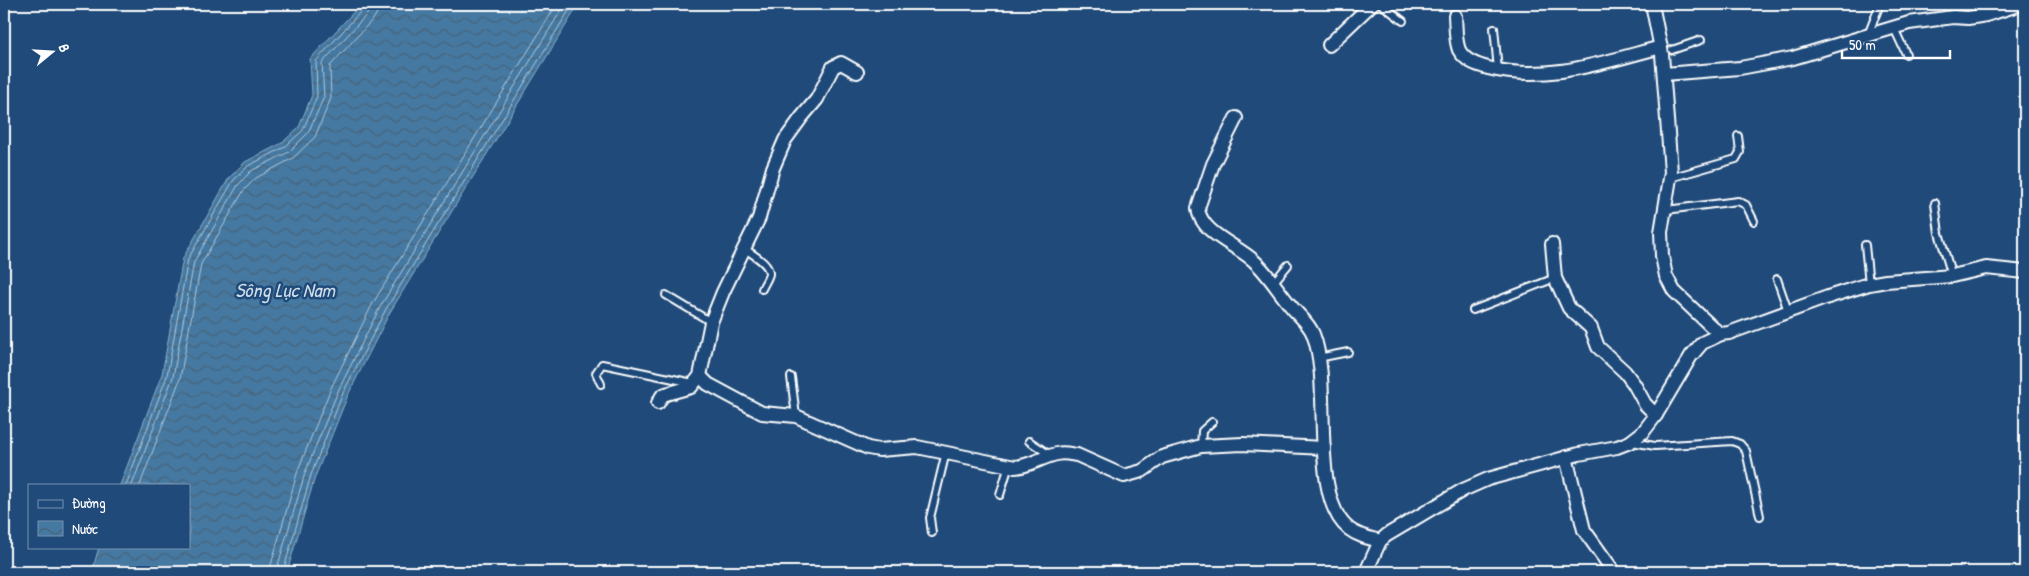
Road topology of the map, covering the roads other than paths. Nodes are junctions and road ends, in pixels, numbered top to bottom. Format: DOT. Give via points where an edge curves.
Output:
graph roads {
  1 [pos="1372,4"];
  2 [pos="1381,4"];
  3 [pos="1652,4"];
  4 [pos="1880,4"];
  5 [pos="2021,4"];
  6 [pos="1455,16"];
  7 [pos="1403,21"];
  8 [pos="1494,28"];
  9 [pos="1894,28"];
  10 [pos="1868,35"];
  11 [pos="1701,40"];
  12 [pos="1329,45"];
  13 [pos="1666,51"];
  14 [pos="1906,54"];
  15 [pos="1498,70"];
  16 [pos="857,72"];
  17 [pos="1664,74"];
  18 [pos="1236,118"];
  19 [pos="1738,136"];
  20 [pos="1670,178"];
  21 [pos="1935,203"];
  22 [pos="1666,210"];
  23 [pos="1754,221"];
  24 [pos="1552,244"];
  25 [pos="1865,245"];
  26 [pos="744,248"];
  27 [pos="1288,265"];
  28 [pos="2025,272"];
  29 [pos="1952,276"];
  30 [pos="1555,278"];
  31 [pos="1777,278"];
  32 [pos="1273,284"];
  33 [pos="1870,284"];
  34 [pos="762,289"];
  35 [pos="666,295"];
  36 [pos="1473,310"];
  37 [pos="1788,311"];
  38 [pos="711,322"];
  39 [pos="1721,334"];
  40 [pos="1348,352"];
  41 [pos="1318,358"];
  42 [pos="791,377"];
  43 [pos="697,380"];
  44 [pos="601,384"];
  45 [pos="658,403"];
  46 [pos="1656,415"];
  47 [pos="796,416"];
  48 [pos="1212,422"];
  49 [pos="1029,441"];
  50 [pos="1630,442"];
  51 [pos="1201,446"];
  52 [pos="1324,448"];
  53 [pos="946,452"];
  54 [pos="1051,455"];
  55 [pos="1566,457"];
  56 [pos="1009,465"];
  57 [pos="1000,495"];
  58 [pos="1760,516"];
  59 [pos="932,533"];
  60 [pos="1380,542"];
  61 [pos="1366,572"];
  62 [pos="1614,572"];
  1 -- 12 [label="street"];
  2 -- 7 [label="lane"];
  3 -- 13 [label="street"];
  4 -- 10 [label="lane"];
  5 -- 9 [label="street" via="1986,16 1953,17"];
  6 -- 15 [label="street" via="1456,40 1465,58"];
  8 -- 15 [label="lane"];
  9 -- 10 [label="street"];
  9 -- 14 [label="lane"];
  10 -- 17 [label="street" via="1793,58 1757,65"];
  11 -- 13 [label="lane"];
  13 -- 15 [label="street" via="1542,74"];
  13 -- 17 [label="street"];
  16 -- 26 [label="street" via="841,63 833,68 817,99 785,140 773,168 759,218"];
  17 -- 20 [label="street"];
  18 -- 32 [label="street" via="1213,164 1198,215 1205,226 1252,259"];
  19 -- 20 [label="lane" via="1740,152 1736,159"];
  20 -- 22 [label="street"];
  21 -- 29 [label="lane" via="1939,234"];
  22 -- 23 [label="lane" via="1738,201 1746,205"];
  22 -- 39 [label="street" via="1661,232 1666,276 1680,298"];
  24 -- 30 [label="street"];
  25 -- 33 [label="lane"];
  26 -- 34 [label="lane" via="768,270"];
  26 -- 38 [label="street"];
  27 -- 32 [label="lane"];
  28 -- 29 [label="street" via="1986,268"];
  29 -- 33 [label="street"];
  30 -- 36 [label="lane"];
  30 -- 46 [label="street" via="1569,308 1591,328 1598,347 1625,372"];
  31 -- 37 [label="lane"];
  32 -- 41 [label="street" via="1313,333"];
  33 -- 37 [label="street"];
  35 -- 38 [label="lane"];
  37 -- 39 [label="street"];
  38 -- 43 [label="street"];
  39 -- 46 [label="street" via="1702,343 1691,356"];
  40 -- 41 [label="lane"];
  41 -- 52 [label="street" via="1324,401"];
  42 -- 47 [label="lane"];
  43 -- 44 [label="lane" via="602,364 596,373"];
  43 -- 45 [label="street" via="691,388 662,396"];
  43 -- 47 [label="street" via="762,413"];
  46 -- 50 [label="street"];
  47 -- 53 [label="street" via="868,448 917,447"];
  48 -- 51 [label="lane" via="1202,431"];
  49 -- 54 [label="lane"];
  50 -- 55 [label="street"];
  50 -- 58 [label="lane" via="1655,446 1732,441 1740,444 1746,451"];
  51 -- 52 [label="street" via="1243,444"];
  51 -- 54 [label="street" via="1162,457 1142,471 1124,476 1077,455"];
  52 -- 60 [label="street" via="1325,472 1337,514 1349,529"];
  53 -- 56 [label="street"];
  53 -- 59 [label="lane" via="930,518"];
  54 -- 56 [label="street" via="1024,466"];
  55 -- 60 [label="street" via="1464,490"];
  55 -- 62 [label="street" via="1584,530"];
  56 -- 57 [label="lane"];
  60 -- 61 [label="street"];
}
